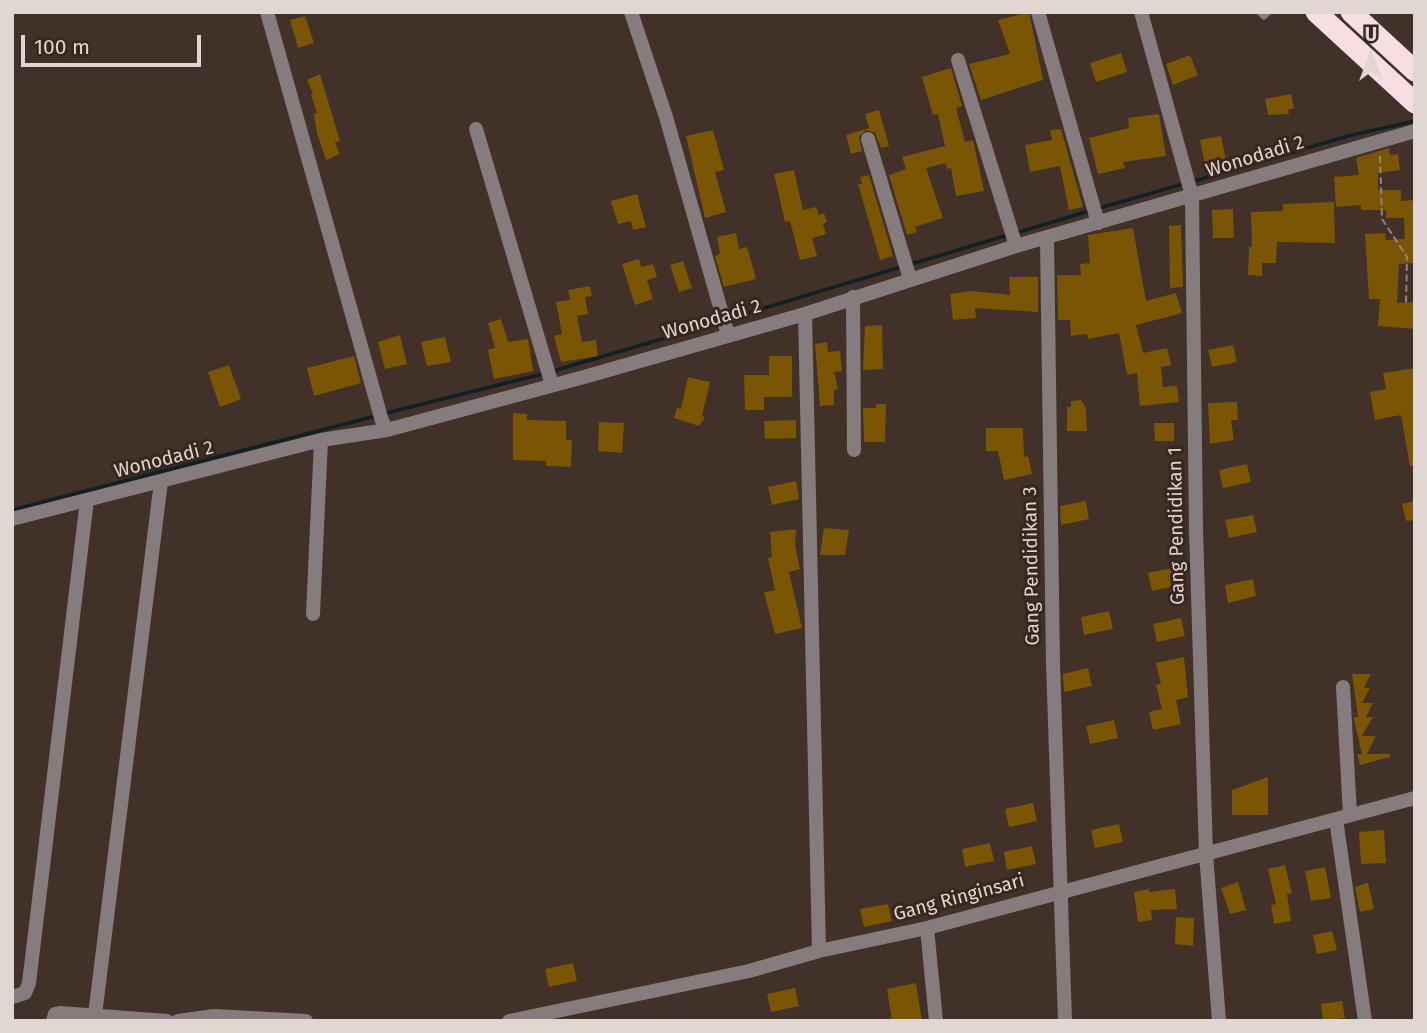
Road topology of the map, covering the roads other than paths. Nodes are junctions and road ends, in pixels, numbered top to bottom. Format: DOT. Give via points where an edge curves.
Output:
graph roads {
  1 [pos="267,12"];
  2 [pos="631,12"];
  3 [pos="1038,12"];
  4 [pos="1141,12"];
  5 [pos="1260,12"];
  6 [pos="1268,12"];
  7 [pos="1316,12"];
  8 [pos="1351,12"];
  9 [pos="958,60"];
  10 [pos="1415,71"];
  11 [pos="1415,103"];
  12 [pos="476,128"];
  13 [pos="1415,131"];
  14 [pos="868,139"];
  15 [pos="1192,196"];
  16 [pos="1098,223"];
  17 [pos="1048,239"];
  18 [pos="1016,246"];
  19 [pos="910,279"];
  20 [pos="853,297"];
  21 [pos="805,314"];
  22 [pos="728,335"];
  23 [pos="551,384"];
  24 [pos="384,425"];
  25 [pos="321,440"];
  26 [pos="854,450"];
  27 [pos="161,481"];
  28 [pos="87,500"];
  29 [pos="12,519"];
  30 [pos="313,614"];
  31 [pos="1343,687"];
  32 [pos="1415,798"];
  33 [pos="1343,817"];
  34 [pos="1206,854"];
  35 [pos="1060,891"];
  36 [pos="927,928"];
  37 [pos="819,951"];
  38 [pos="12,997"];
  39 [pos="95,1015"];
  40 [pos="112,1018"];
  41 [pos="53,1021"];
  42 [pos="167,1021"];
  43 [pos="178,1021"];
  44 [pos="306,1021"];
  45 [pos="509,1021"];
  46 [pos="936,1021"];
  47 [pos="1065,1021"];
  48 [pos="1219,1021"];
  49 [pos="1365,1021"];
  1 -- 24 [label="street"];
  2 -- 22 [label="street"];
  3 -- 16 [label="street"];
  4 -- 15 [label="street, Gang Pendidikan 1"];
  5 -- 6 [label="lane" via="1264,16"];
  7 -- 11 [label="highway"];
  8 -- 10 [label="highway"];
  9 -- 18 [label="street"];
  12 -- 23 [label="street"];
  13 -- 15 [label="street, Wonodadi 2"];
  14 -- 19 [label="street"];
  15 -- 16 [label="street, Wonodadi 2"];
  15 -- 34 [label="street, Gang Pendidikan 1"];
  16 -- 17 [label="street, Wonodadi 2"];
  17 -- 18 [label="street, Wonodadi 2"];
  17 -- 35 [label="street, Gang Pendidikan 3"];
  18 -- 19 [label="street, Wonodadi 2"];
  19 -- 20 [label="street, Wonodadi 2"];
  20 -- 21 [label="street, Wonodadi 2"];
  20 -- 26 [label="street"];
  21 -- 22 [label="street, Wonodadi 2"];
  21 -- 37 [label="street"];
  22 -- 23 [label="street, Wonodadi 2"];
  23 -- 24 [label="street, Wonodadi 2"];
  24 -- 25 [label="street, Wonodadi 2"];
  25 -- 27 [label="street, Wonodadi 2"];
  25 -- 30 [label="street"];
  27 -- 28 [label="street, Wonodadi 2"];
  27 -- 39 [label="street"];
  28 -- 29 [label="street, Wonodadi 2"];
  28 -- 38 [label="street" via="29,983 25,993"];
  31 -- 33 [label="street"];
  32 -- 33 [label="street, Gang Ringinsari"];
  33 -- 34 [label="street, Gang Ringinsari"];
  33 -- 49 [label="street"];
  34 -- 35 [label="street, Gang Ringinsari"];
  34 -- 48 [label="street, Gang Pendidikan 1"];
  35 -- 36 [label="street, Gang Ringinsari"];
  35 -- 47 [label="street, Gang Pendidikan 3"];
  36 -- 37 [label="street, Gang Ringinsari"];
  36 -- 46 [label="street"];
  37 -- 45 [label="street, Gang Ringinsari" via="749,971"];
  39 -- 40 [label="street"];
  39 -- 41 [label="street" via="58,1013"];
  40 -- 42 [label="street"];
  43 -- 44 [label="street" via="214,1016"];
}
